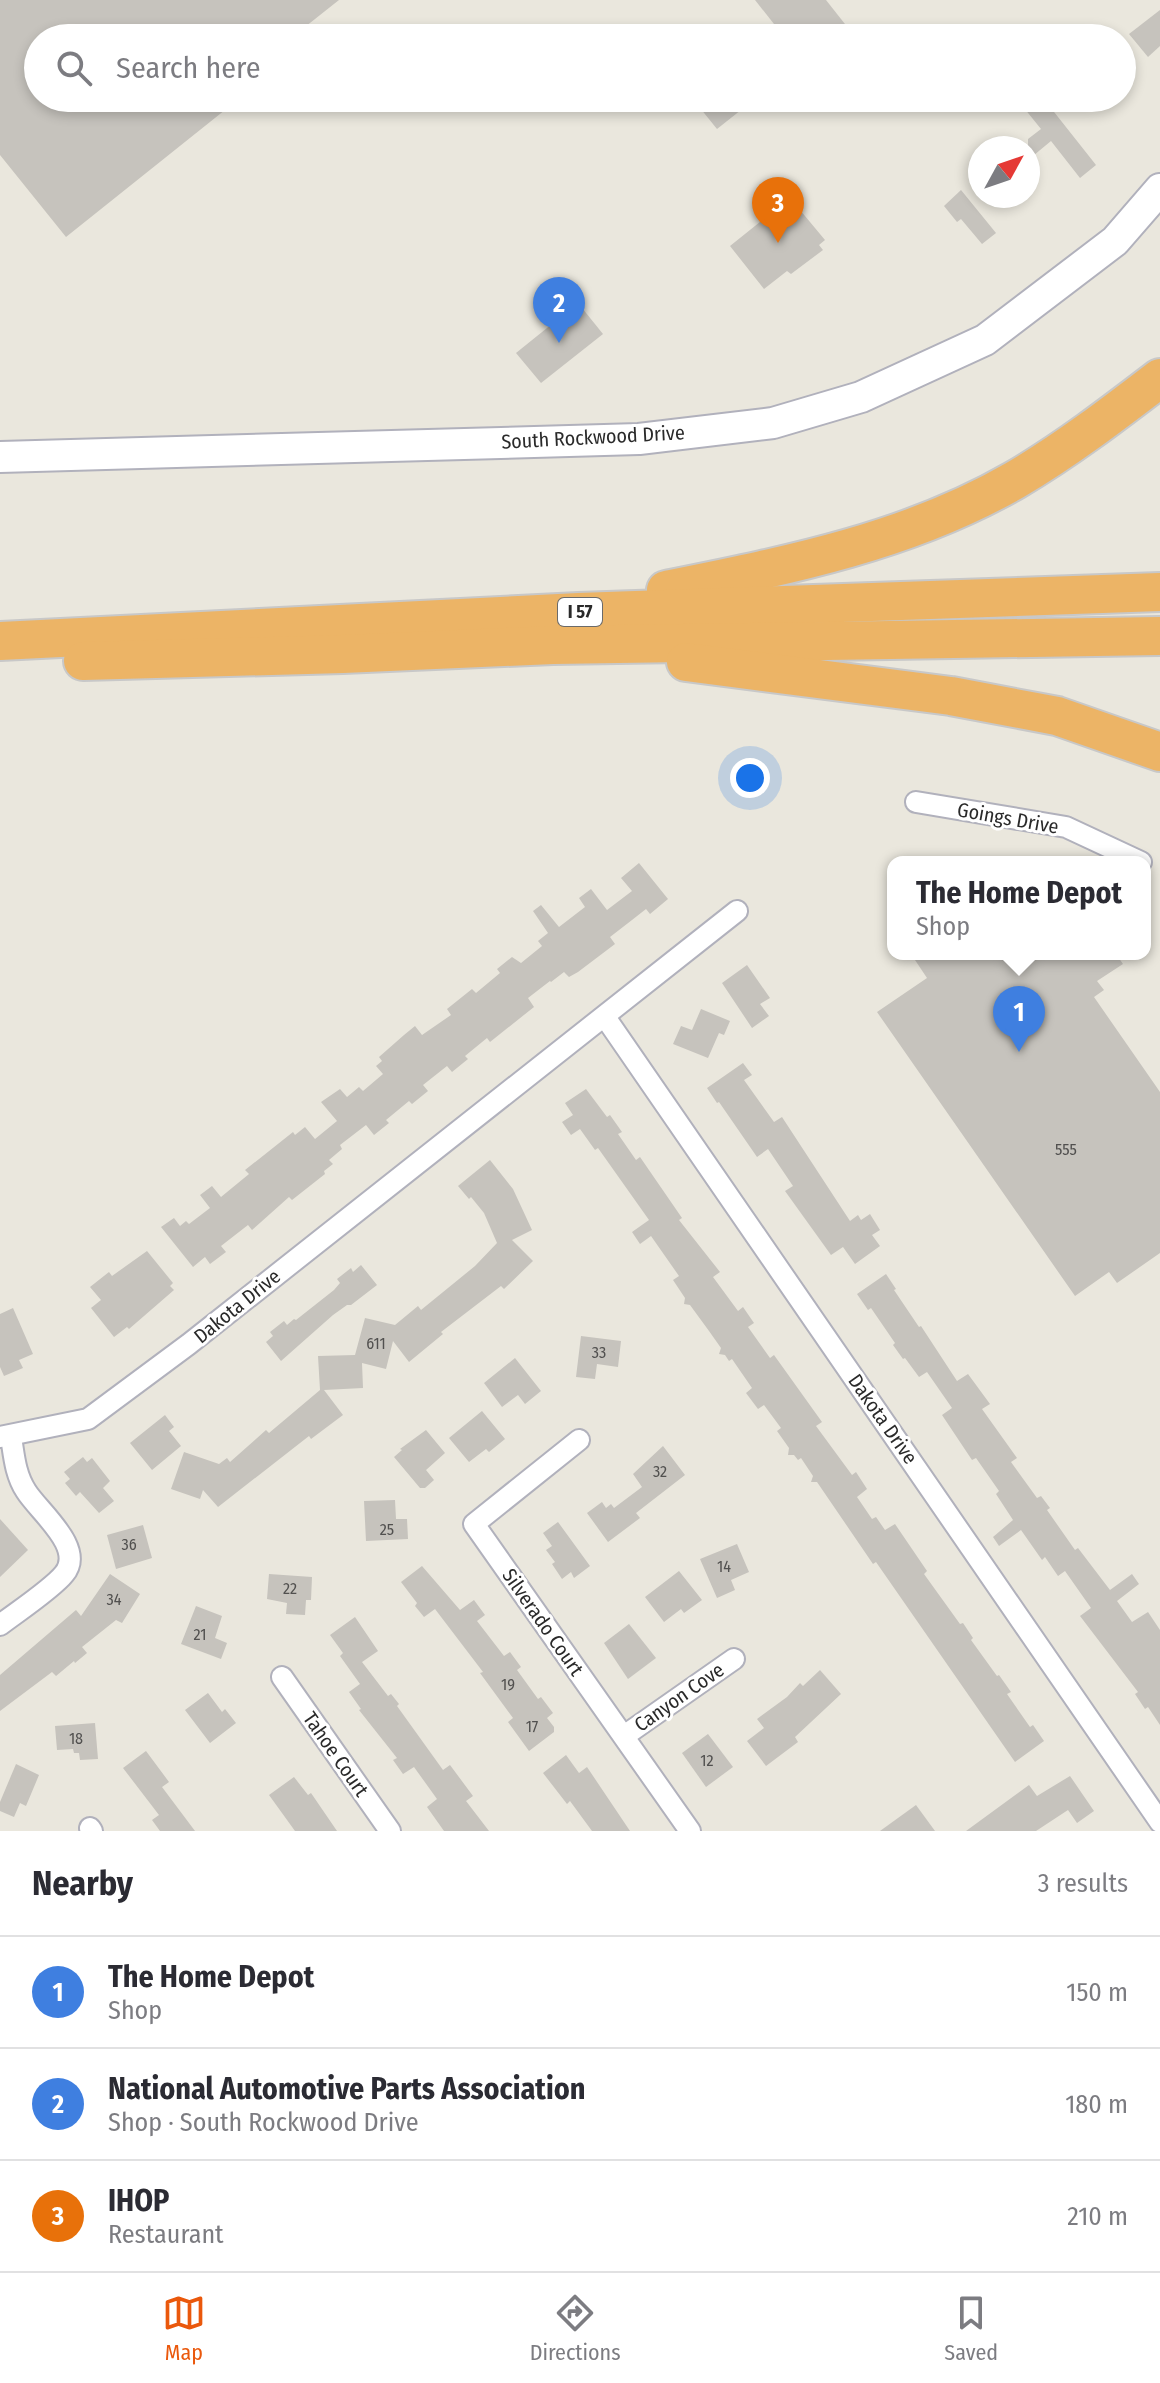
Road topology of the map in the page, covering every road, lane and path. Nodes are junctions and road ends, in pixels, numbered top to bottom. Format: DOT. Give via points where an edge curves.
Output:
graph roads {
  1 [pos="1160,189"];
  2 [pos="1160,378"];
  3 [pos="0,457"];
  4 [pos="1160,592"];
  5 [pos="138,633"];
  6 [pos="1160,636"];
  7 [pos="0,641"];
  8 [pos="553,645"];
  9 [pos="0,663"];
  10 [pos="1160,752"];
  11 [pos="916,802"];
  12 [pos="1128,856"];
  13 [pos="737,911"];
  14 [pos="605,1017"];
  15 [pos="5,1437"];
  16 [pos="579,1440"];
  17 [pos="0,1625"];
  18 [pos="734,1659"];
  19 [pos="282,1677"];
  20 [pos="624,1736"];
  21 [pos="1160,1822"];
  22 [pos="390,1831"];
  23 [pos="690,1831"];
  1 -- 3 [label="main road, South Rockwood Drive" via="1115,241 985,340 861,397 773,423 639,439"];
  2 -- 5 [label="highway" via="1013,481 949,512 832,554 664,590 201,623"];
  4 -- 5 [label="highway, I 57"];
  5 -- 7 [label="highway, I 57"];
  6 -- 8 [label="highway, I 57"];
  8 -- 9 [label="highway, I 57"];
  8 -- 10 [label="highway" via="951,696 1057,716"];
  11 -- 12 [label="street, Goings Drive" via="1066,827"];
  13 -- 14 [label="street, Dakota Drive"];
  14 -- 15 [label="street, Dakota Drive" via="88,1419"];
  14 -- 21 [label="street, Dakota Drive"];
  15 -- 17 [label="street" via="25,1489 68,1544 71,1560 65,1574"];
  16 -- 20 [label="street, Silverado Court" via="474,1524"];
  18 -- 20 [label="street, Canyon Cove"];
  19 -- 22 [label="street, Tahoe Court"];
  20 -- 23 [label="street, Silverado Court"];
}
